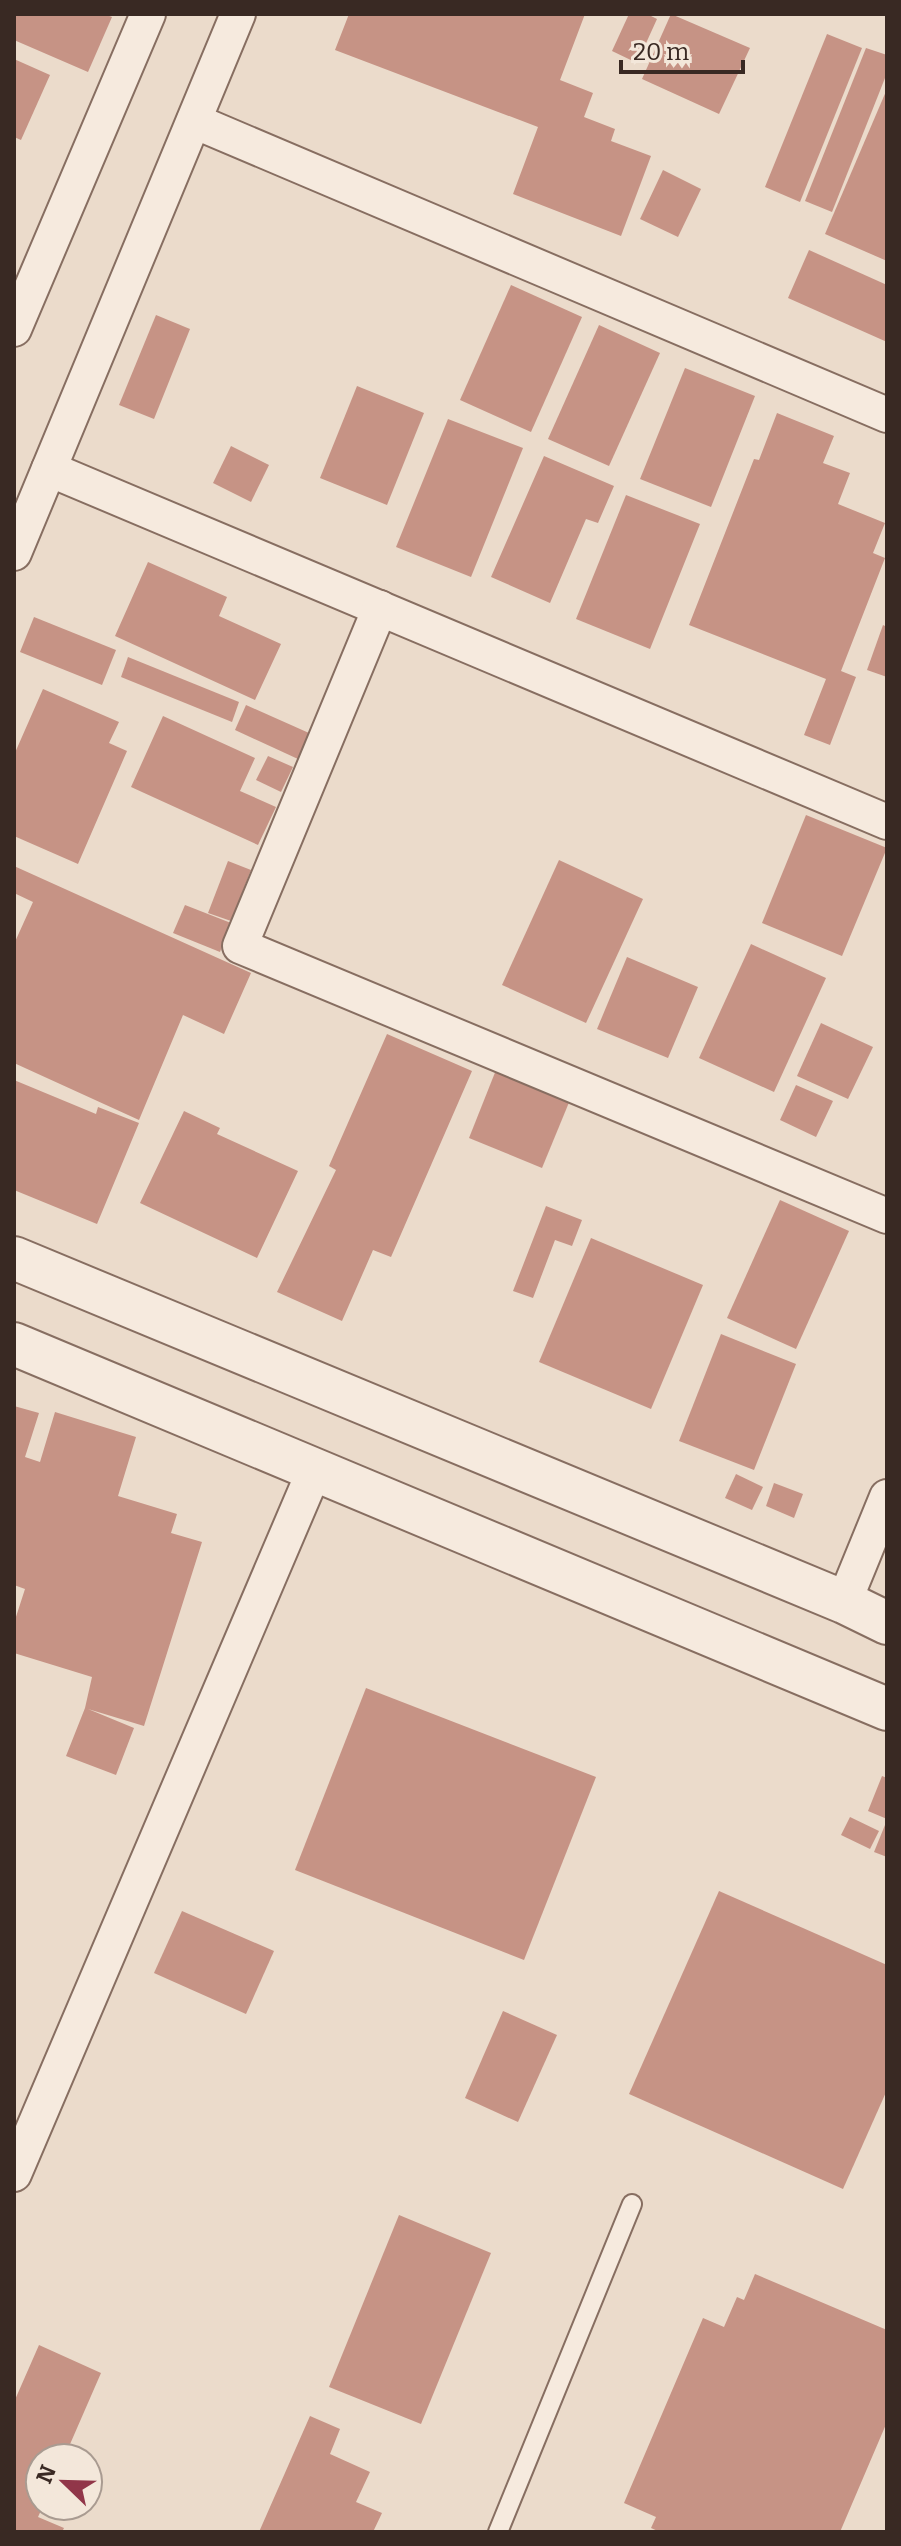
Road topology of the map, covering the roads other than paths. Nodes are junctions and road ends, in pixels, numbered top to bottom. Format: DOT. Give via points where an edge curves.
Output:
graph roads {
  1 [pos="148,14"];
  2 [pos="238,14"];
  3 [pos="194,121"];
  4 [pos="14,329"];
  5 [pos="887,415"];
  6 [pos="49,469"];
  7 [pos="14,553"];
  8 [pos="380,608"];
  9 [pos="887,822"];
  10 [pos="887,1216"];
  11 [pos="14,1258"];
  12 [pos="14,1344"];
  13 [pos="315,1469"];
  14 [pos="887,1497"];
  15 [pos="844,1602"];
  16 [pos="887,1623"];
  17 [pos="887,1709"];
  18 [pos="14,2174"];
  19 [pos="632,2204"];
  20 [pos="498,2532"];
  1 -- 4 [label="street"];
  2 -- 3 [label="street"];
  3 -- 5 [label="street"];
  3 -- 6 [label="street"];
  6 -- 7 [label="street"];
  6 -- 8 [label="street"];
  8 -- 9 [label="street"];
  8 -- 10 [label="street" via="240,946"];
  11 -- 15 [label="street"];
  12 -- 13 [label="street"];
  13 -- 17 [label="street"];
  13 -- 18 [label="street"];
  14 -- 15 [label="street"];
  15 -- 16 [label="street"];
  19 -- 20 [label="lane"];
}
